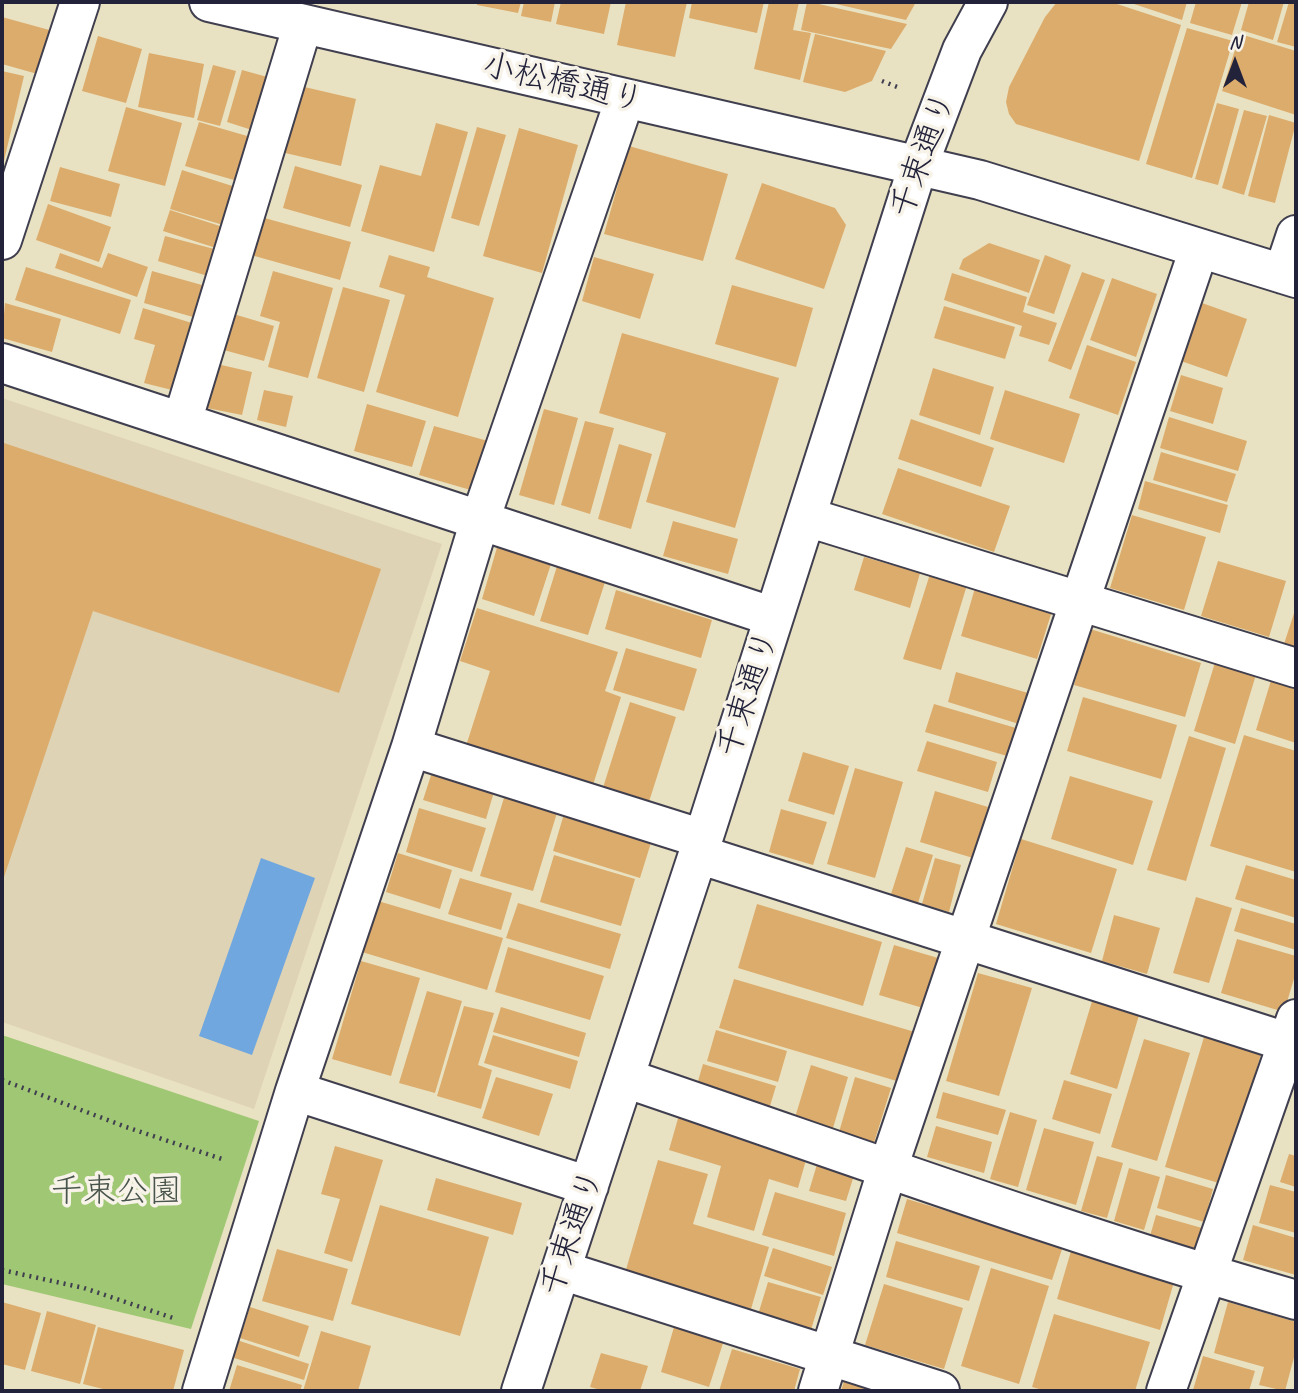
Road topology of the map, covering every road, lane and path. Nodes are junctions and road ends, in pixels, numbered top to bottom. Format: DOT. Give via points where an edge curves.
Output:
graph roads {
  1 [pos="80,2"];
  2 [pos="209,2"];
  3 [pos="988,2"];
  4 [pos="303,24"];
  5 [pos="882,81"];
  6 [pos="901,88"];
  7 [pos="625,99"];
  8 [pos="918,166"];
  9 [pos="1296,235"];
  10 [pos="2,240"];
  11 [pos="1199,248"];
  12 [pos="1290,276"];
  13 [pos="2,363"];
  14 [pos="182,422"];
  15 [pos="807,517"];
  16 [pos="480,520"];
  17 [pos="1079,601"];
  18 [pos="774,617"];
  19 [pos="1296,668"];
  20 [pos="411,747"];
  21 [pos="701,846"];
  22 [pos="966,939"];
  23 [pos="1293,1035"];
  24 [pos="625,1078"];
  25 [pos="2,1080"];
  26 [pos="295,1091"];
  27 [pos="887,1171"];
  28 [pos="269,1174"];
  29 [pos="590,1186"];
  30 [pos="2,1270"];
  31 [pos="561,1270"];
  32 [pos="1207,1275"];
  33 [pos="1296,1300"];
  34 [pos="220,1334"];
  35 [pos="829,1355"];
  36 [pos="202,1391"];
  37 [pos="520,1391"];
  38 [pos="818,1391"];
  39 [pos="940,1391"];
  40 [pos="1166,1391"];
  1 -- 10 [label="street"];
  2 -- 4 [label="street, 小松橋通り"];
  3 -- 8 [label="street, 千束通り" via="962,50"];
  4 -- 7 [label="street, 小松橋通り"];
  4 -- 14 [label="street"];
  5 -- 6 [label="path"];
  7 -- 8 [label="street, 小松橋通り"];
  7 -- 16 [label="street"];
  8 -- 11 [label="street, 小松橋通り" via="980,180"];
  8 -- 15 [label="street, 千束通り"];
  9 -- 12 [label="street"];
  11 -- 12 [label="street, 小松橋通り"];
  11 -- 17 [label="street"];
  13 -- 14 [label="street"];
  14 -- 16 [label="street"];
  15 -- 17 [label="street"];
  15 -- 18 [label="street, 千束通り"];
  16 -- 18 [label="street"];
  16 -- 20 [label="street"];
  17 -- 19 [label="street"];
  17 -- 22 [label="street"];
  18 -- 21 [label="street, 千束通り"];
  20 -- 21 [label="street"];
  20 -- 26 [label="street"];
  21 -- 22 [label="street"];
  21 -- 24 [label="street, 千束通り"];
  22 -- 23 [label="street"];
  22 -- 27 [label="street"];
  23 -- 32 [label="street"];
  24 -- 27 [label="street"];
  24 -- 29 [label="street, 千束通り"];
  25 -- 28 [label="path"];
  26 -- 28 [label="street"];
  26 -- 29 [label="street"];
  27 -- 32 [label="street"];
  27 -- 35 [label="street"];
  28 -- 34 [label="street"];
  29 -- 31 [label="street, 千束通り"];
  30 -- 34 [label="path" via="84,1288"];
  31 -- 35 [label="street"];
  31 -- 37 [label="street, 千束通り"];
  32 -- 33 [label="street"];
  32 -- 40 [label="street"];
  34 -- 36 [label="street"];
  35 -- 38 [label="street"];
  35 -- 39 [label="street"];
}
